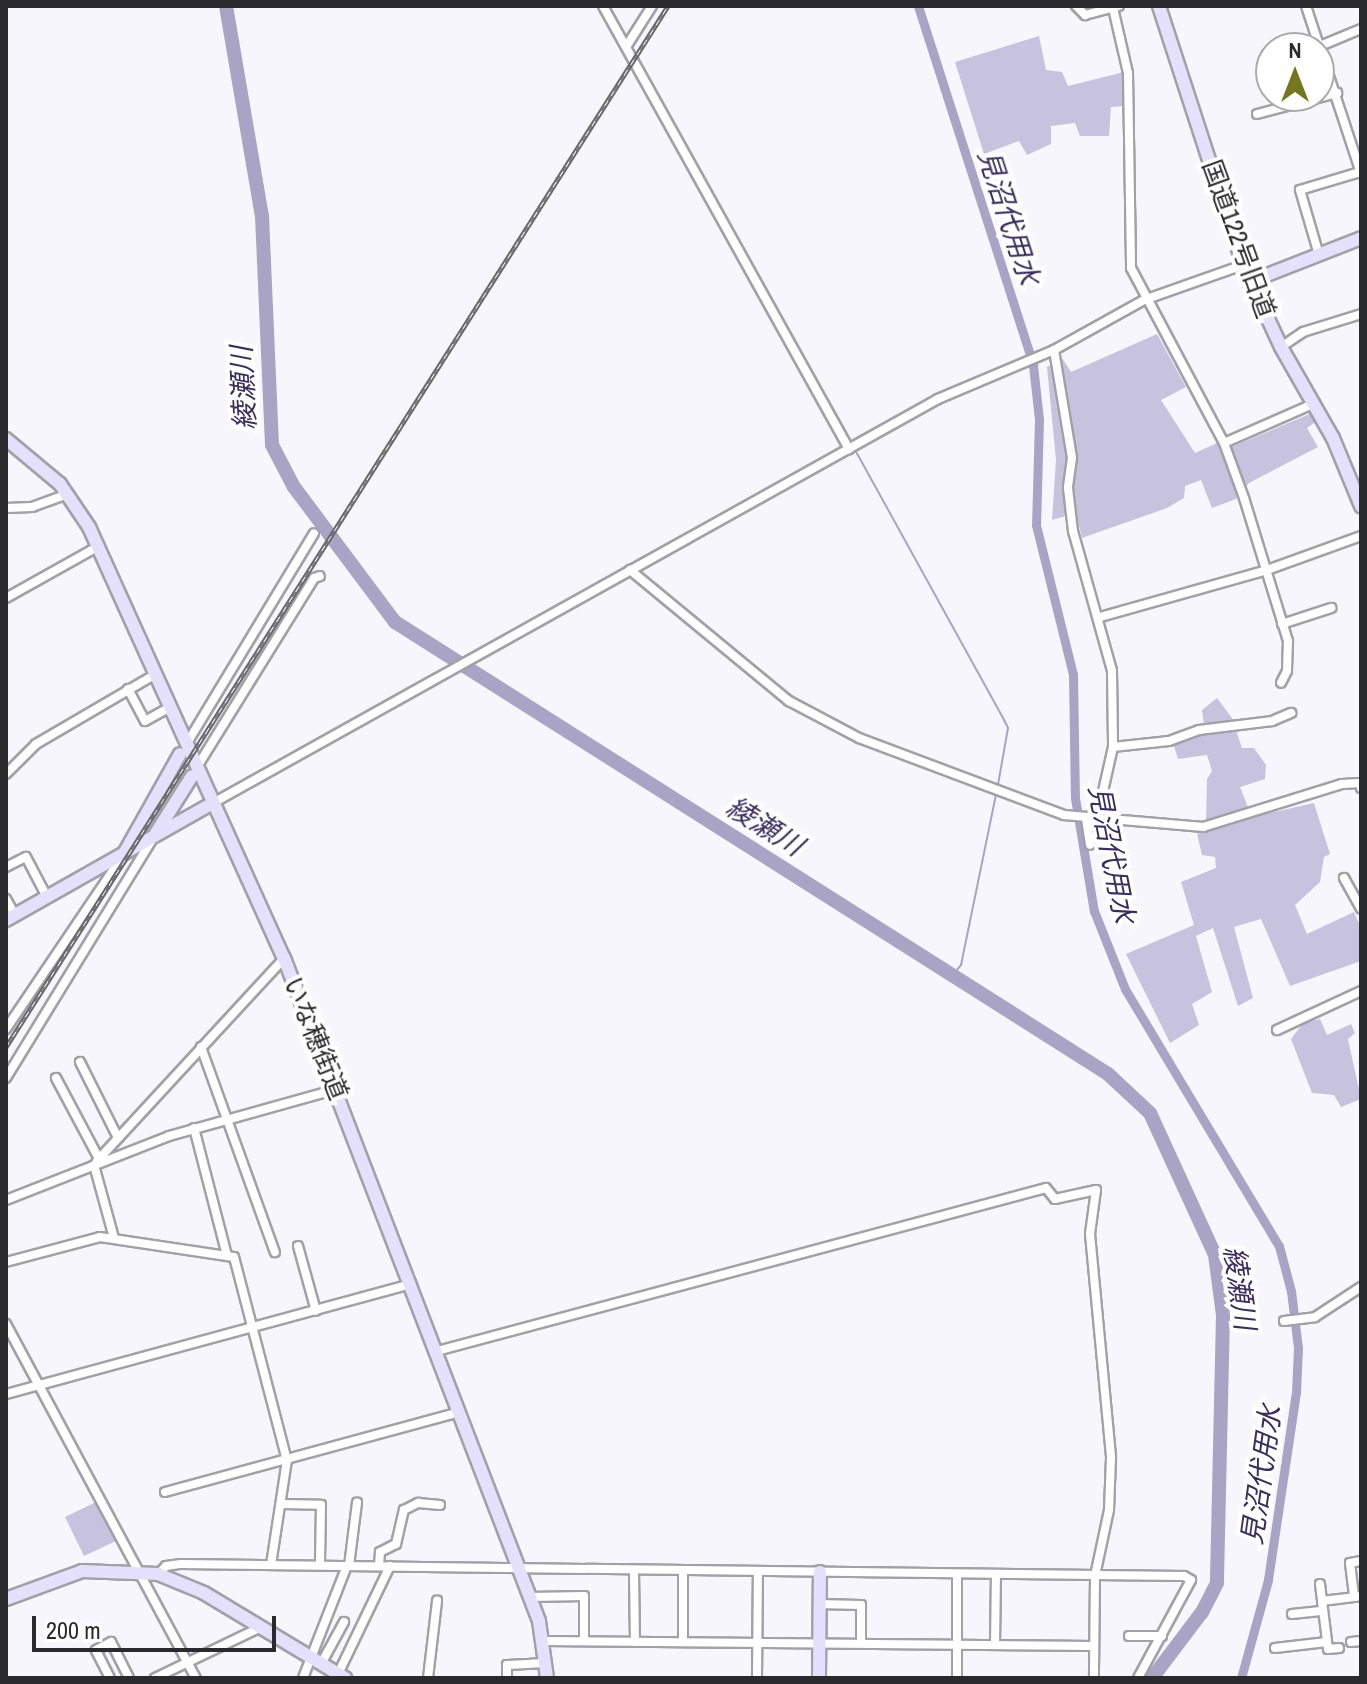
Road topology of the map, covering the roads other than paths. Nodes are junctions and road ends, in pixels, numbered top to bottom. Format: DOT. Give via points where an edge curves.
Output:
graph roads {
  1 [pos="603,6"];
  2 [pos="652,6"];
  3 [pos="1076,6"];
  4 [pos="1159,6"];
  5 [pos="1306,6"];
  6 [pos="1116,7"];
  7 [pos="1361,29"];
  8 [pos="1315,32"];
  9 [pos="1335,40"];
  10 [pos="626,47"];
  11 [pos="1335,87"];
  12 [pos="1337,93"];
  13 [pos="1257,114"];
  14 [pos="1360,172"];
  15 [pos="1361,238"];
  16 [pos="1319,255"];
  17 [pos="1243,265"];
  18 [pos="1249,282"];
  19 [pos="1144,300"];
  20 [pos="1361,314"];
  21 [pos="1281,347"];
  22 [pos="1054,350"];
  23 [pos="1315,403"];
  24 [pos="6,439"];
  25 [pos="1224,443"];
  26 [pos="849,449"];
  27 [pos="68,494"];
  28 [pos="1361,506"];
  29 [pos="6,508"];
  30 [pos="314,533"];
  31 [pos="1361,536"];
  32 [pos="99,546"];
  33 [pos="630,570"];
  34 [pos="1267,570"];
  35 [pos="320,576"];
  36 [pos="6,598"];
  37 [pos="1331,608"];
  38 [pos="1100,617"];
  39 [pos="1282,624"];
  40 [pos="156,674"];
  41 [pos="1281,683"];
  42 [pos="128,689"];
  43 [pos="170,707"];
  44 [pos="1291,713"];
  45 [pos="1113,747"];
  46 [pos="183,749"];
  47 [pos="194,772"];
  48 [pos="6,774"];
  49 [pos="1361,788"];
  50 [pos="213,803"];
  51 [pos="1084,818"];
  52 [pos="154,836"];
  53 [pos="1090,845"];
  54 [pos="125,852"];
  55 [pos="6,867"];
  56 [pos="1344,878"];
  57 [pos="47,897"];
  58 [pos="6,899"];
  59 [pos="1361,909"];
  60 [pos="10,918"];
  61 [pos="284,958"];
  62 [pos="1361,991"];
  63 [pos="6,1029"];
  64 [pos="1277,1030"];
  65 [pos="201,1047"];
  66 [pos="80,1062"];
  67 [pos="6,1078"];
  68 [pos="56,1078"];
  69 [pos="337,1089"];
  70 [pos="228,1118"];
  71 [pos="194,1128"];
  72 [pos="118,1138"];
  73 [pos="96,1162"];
  74 [pos="6,1200"];
  75 [pos="114,1238"];
  76 [pos="298,1246"];
  77 [pos="275,1252"];
  78 [pos="227,1256"];
  79 [pos="6,1262"];
  80 [pos="411,1284"];
  81 [pos="1361,1287"];
  82 [pos="316,1311"];
  83 [pos="1287,1321"];
  84 [pos="6,1324"];
  85 [pos="253,1328"];
  86 [pos="437,1351"];
  87 [pos="40,1384"];
  88 [pos="6,1394"];
  89 [pos="460,1412"];
  90 [pos="287,1460"];
  91 [pos="165,1492"];
  92 [pos="357,1503"];
  93 [pos="282,1504"];
  94 [pos="440,1505"];
  95 [pos="1361,1561"];
  96 [pos="271,1565"];
  97 [pos="320,1565"];
  98 [pos="348,1566"];
  99 [pos="379,1566"];
  100 [pos="390,1566"];
  101 [pos="519,1569"];
  102 [pos="138,1570"];
  103 [pos="634,1572"];
  104 [pos="683,1572"];
  105 [pos="820,1572"];
  106 [pos="758,1573"];
  107 [pos="158,1574"];
  108 [pos="957,1574"];
  109 [pos="996,1574"];
  110 [pos="1095,1576"];
  111 [pos="1320,1584"];
  112 [pos="1358,1596"];
  113 [pos="530,1597"];
  114 [pos="6,1599"];
  115 [pos="437,1601"];
  116 [pos="819,1604"];
  117 [pos="1322,1606"];
  118 [pos="1292,1614"];
  119 [pos="344,1622"];
  120 [pos="261,1627"];
  121 [pos="1129,1636"];
  122 [pos="1162,1636"];
  123 [pos="543,1641"];
  124 [pos="584,1641"];
  125 [pos="635,1642"];
  126 [pos="683,1642"];
  127 [pos="1327,1642"];
  128 [pos="757,1643"];
  129 [pos="820,1643"];
  130 [pos="861,1643"];
  131 [pos="956,1643"];
  132 [pos="995,1645"];
  133 [pos="1094,1646"];
  134 [pos="1275,1648"];
  135 [pos="1339,1648"];
  136 [pos="315,1660"];
  137 [pos="187,1663"];
  138 [pos="545,1663"];
  139 [pos="342,1676"];
  140 [pos="110,1678"];
  141 [pos="129,1678"];
  142 [pos="155,1678"];
  143 [pos="196,1678"];
  144 [pos="303,1678"];
  145 [pos="428,1678"];
  146 [pos="507,1678"];
  147 [pos="547,1678"];
  148 [pos="757,1678"];
  149 [pos="819,1678"];
  150 [pos="957,1678"];
  151 [pos="1094,1678"];
  152 [pos="1138,1678"];
  1 -- 10 [label="street"];
  2 -- 10 [label="street"];
  3 -- 6 [label="street" via="1085,15"];
  4 -- 17 [label="street, 国道122号旧道"];
  5 -- 8 [label="street"];
  6 -- 19 [label="street" via="1128,73 1129,247"];
  7 -- 9 [label="street"];
  10 -- 26 [label="street"];
  11 -- 12 [label="street"];
  12 -- 13 [label="street"];
  12 -- 14 [label="street"];
  14 -- 16 [label="street" via="1300,190"];
  15 -- 16 [label="street"];
  16 -- 18 [label="street"];
  17 -- 18 [label="street, 国道122号旧道"];
  17 -- 19 [label="street"];
  18 -- 21 [label="street, 国道122号旧道"];
  19 -- 22 [label="street"];
  19 -- 25 [label="street"];
  20 -- 21 [label="street" via="1303,332"];
  21 -- 23 [label="street, 国道122号旧道"];
  22 -- 26 [label="street" via="938,399"];
  22 -- 38 [label="street" via="1072,458 1068,488 1073,531"];
  23 -- 25 [label="street"];
  23 -- 28 [label="street, 国道122号旧道"];
  24 -- 27 [label="street, いな穂街道"];
  25 -- 34 [label="street"];
  26 -- 33 [label="street"];
  27 -- 29 [label="street" via="32,507"];
  27 -- 32 [label="street, いな穂街道"];
  30 -- 46 [label="street"];
  31 -- 34 [label="street"];
  32 -- 36 [label="street"];
  32 -- 40 [label="street, いな穂街道"];
  33 -- 50 [label="street"];
  33 -- 51 [label="street" via="789,701 859,738"];
  34 -- 38 [label="street"];
  34 -- 39 [label="street"];
  35 -- 47 [label="street"];
  37 -- 39 [label="street"];
  38 -- 45 [label="street" via="1112,671"];
  39 -- 41 [label="street" via="1289,661"];
  40 -- 42 [label="street"];
  40 -- 43 [label="street, いな穂街道"];
  42 -- 43 [label="street" via="145,721"];
  42 -- 48 [label="street" via="36,744"];
  43 -- 46 [label="street, いな穂街道"];
  44 -- 45 [label="street" via="1169,741"];
  45 -- 51 [label="street" via="1099,809"];
  46 -- 47 [label="street, いな穂街道"];
  46 -- 54 [label="street"];
  47 -- 50 [label="street, いな穂街道"];
  47 -- 52 [label="street"];
  49 -- 51 [label="street" via="1360,783 1342,784 1203,827"];
  50 -- 52 [label="street"];
  50 -- 61 [label="street, いな穂街道"];
  51 -- 53 [label="street"];
  52 -- 54 [label="street"];
  52 -- 67 [label="street"];
  54 -- 57 [label="street"];
  54 -- 63 [label="street"];
  55 -- 57 [label="street" via="26,857"];
  56 -- 59 [label="street"];
  57 -- 60 [label="street"];
  58 -- 60 [label="street"];
  61 -- 65 [label="street"];
  61 -- 69 [label="street, いな穂街道"];
  62 -- 64 [label="street"];
  65 -- 70 [label="street"];
  65 -- 72 [label="street"];
  66 -- 72 [label="street"];
  68 -- 73 [label="street"];
  69 -- 70 [label="street"];
  69 -- 80 [label="street, いな穂街道"];
  70 -- 71 [label="street"];
  70 -- 77 [label="street"];
  71 -- 73 [label="street"];
  71 -- 78 [label="street"];
  72 -- 73 [label="street"];
  73 -- 74 [label="street"];
  73 -- 75 [label="street"];
  75 -- 78 [label="street"];
  75 -- 79 [label="street" via="100,1237"];
  76 -- 82 [label="street"];
  78 -- 85 [label="street" via="234,1257"];
  80 -- 82 [label="street"];
  80 -- 86 [label="street, いな穂街道"];
  81 -- 83 [label="street" via="1321,1314"];
  82 -- 85 [label="street"];
  84 -- 87 [label="street"];
  85 -- 87 [label="street"];
  85 -- 90 [label="street"];
  86 -- 89 [label="street, いな穂街道"];
  86 -- 110 [label="street" via="1046,1188 1055,1199 1096,1190 1090,1234 1111,1458 1109,1510"];
  87 -- 88 [label="street"];
  87 -- 102 [label="street"];
  89 -- 90 [label="street"];
  89 -- 101 [label="street, いな穂街道"];
  90 -- 91 [label="street"];
  90 -- 93 [label="street"];
  92 -- 98 [label="street"];
  93 -- 96 [label="street"];
  93 -- 97 [label="street" via="321,1505"];
  94 -- 99 [label="street" via="418,1503 404,1510 396,1544 380,1552"];
  95 -- 112 [label="street" via="1350,1563"];
  96 -- 97 [label="street"];
  96 -- 107 [label="street" via="181,1564 161,1568"];
  97 -- 98 [label="street"];
  98 -- 99 [label="street"];
  98 -- 136 [label="street"];
  99 -- 100 [label="street"];
  100 -- 101 [label="street"];
  100 -- 139 [label="street"];
  101 -- 103 [label="street"];
  101 -- 113 [label="street, いな穂街道"];
  102 -- 107 [label="street"];
  102 -- 114 [label="street" via="82,1571"];
  102 -- 137 [label="street"];
  103 -- 104 [label="street"];
  103 -- 125 [label="street"];
  104 -- 106 [label="street"];
  104 -- 126 [label="street"];
  105 -- 106 [label="street"];
  105 -- 108 [label="street"];
  105 -- 116 [label="street"];
  106 -- 128 [label="street"];
  107 -- 120 [label="street" via="187,1584"];
  108 -- 109 [label="street"];
  108 -- 131 [label="street"];
  109 -- 110 [label="street"];
  109 -- 132 [label="street"];
  110 -- 122 [label="street" via="1191,1580"];
  110 -- 133 [label="street"];
  111 -- 117 [label="street"];
  112 -- 117 [label="street"];
  113 -- 123 [label="street, いな穂街道"];
  113 -- 124 [label="street" via="584,1596"];
  115 -- 145 [label="street"];
  116 -- 129 [label="street"];
  116 -- 130 [label="street" via="861,1605"];
  117 -- 118 [label="street"];
  117 -- 127 [label="street"];
  119 -- 136 [label="street"];
  120 -- 136 [label="street"];
  120 -- 137 [label="street"];
  121 -- 122 [label="street"];
  122 -- 152 [label="street"];
  123 -- 124 [label="street"];
  123 -- 138 [label="street, いな穂街道"];
  124 -- 125 [label="street"];
  125 -- 126 [label="street"];
  126 -- 128 [label="street"];
  127 -- 134 [label="street"];
  127 -- 135 [label="street" via="1328,1649"];
  128 -- 129 [label="street"];
  128 -- 148 [label="street"];
  129 -- 130 [label="street"];
  129 -- 149 [label="street"];
  130 -- 131 [label="street"];
  131 -- 132 [label="street"];
  131 -- 150 [label="street"];
  132 -- 133 [label="street"];
  133 -- 151 [label="street"];
  136 -- 139 [label="street"];
  136 -- 144 [label="street"];
  137 -- 142 [label="street"];
  137 -- 143 [label="street"];
  138 -- 146 [label="street" via="507,1665"];
  138 -- 147 [label="street, いな穂街道"];
  140 -- 141 [label="street" via="96,1650 111,1642"];
}
